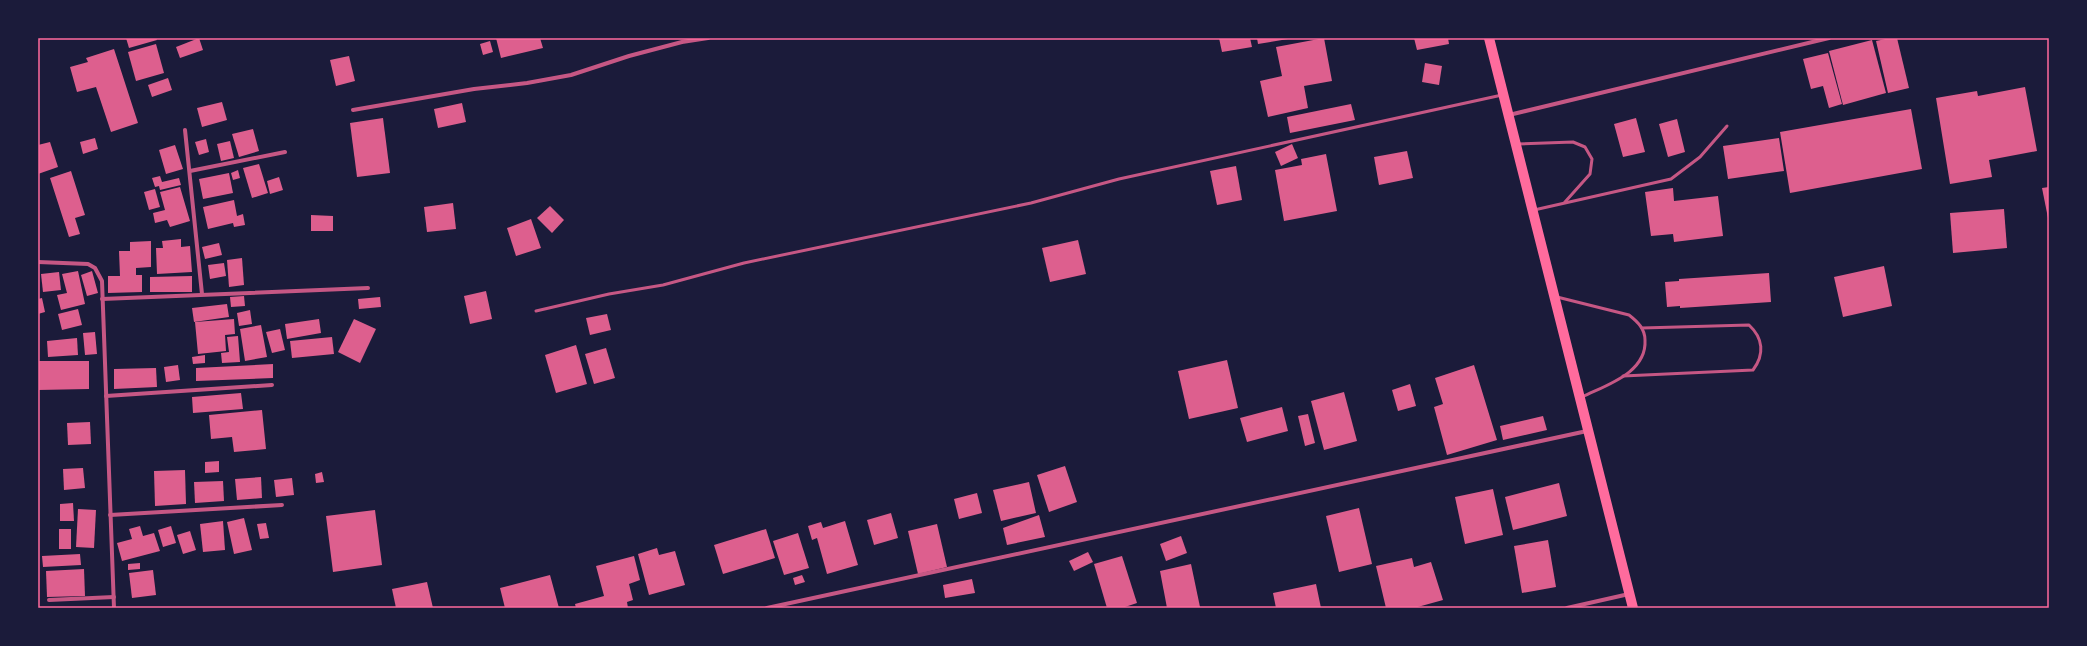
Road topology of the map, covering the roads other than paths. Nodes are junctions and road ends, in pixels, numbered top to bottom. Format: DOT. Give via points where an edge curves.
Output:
graph roads {
  1 [pos="708,38"];
  2 [pos="1489,38"];
  3 [pos="1830,38"];
  4 [pos="1502,95"];
  5 [pos="353,110"];
  6 [pos="1508,116"];
  7 [pos="1727,126"];
  8 [pos="185,130"];
  9 [pos="1515,144"];
  10 [pos="285,152"];
  11 [pos="190,170"];
  12 [pos="1565,202"];
  13 [pos="1532,210"];
  14 [pos="38,262"];
  15 [pos="368,288"];
  16 [pos="202,294"];
  17 [pos="1554,297"];
  18 [pos="102,299"];
  19 [pos="536,311"];
  20 [pos="1642,328"];
  21 [pos="1623,376"];
  22 [pos="272,385"];
  23 [pos="106,396"];
  24 [pos="1579,399"];
  25 [pos="1587,431"];
  26 [pos="282,505"];
  27 [pos="110,515"];
  28 [pos="1630,594"];
  29 [pos="114,597"];
  30 [pos="49,600"];
  31 [pos="114,608"];
  32 [pos="767,608"];
  33 [pos="1567,608"];
  34 [pos="1633,608"];
  1 -- 5 [label="street" via="628,56 571,75"];
  2 -- 4 [label="main road"];
  3 -- 6 [label="street"];
  4 -- 6 [label="main road"];
  4 -- 19 [label="lane" via="1120,179 1031,203 751,262 663,285"];
  6 -- 9 [label="main road"];
  7 -- 12 [label="lane" via="1700,157 1671,179"];
  8 -- 11 [label="street"];
  9 -- 12 [label="lane" via="1573,142 1585,147 1592,159 1590,174"];
  9 -- 13 [label="main road"];
  10 -- 11 [label="street"];
  11 -- 16 [label="street"];
  12 -- 13 [label="lane"];
  13 -- 17 [label="main road"];
  14 -- 18 [label="street" via="88,264 95,268 102,281"];
  15 -- 16 [label="street"];
  16 -- 18 [label="street"];
  17 -- 20 [label="lane" via="1629,315"];
  17 -- 24 [label="main road"];
  18 -- 23 [label="street"];
  20 -- 21 [label="lane" via="1645,337 1644,354 1636,368"];
  20 -- 21 [label="lane" via="1749,325 1760,339 1761,356 1753,370"];
  21 -- 24 [label="lane"];
  22 -- 23 [label="street"];
  23 -- 27 [label="street"];
  24 -- 25 [label="main road"];
  25 -- 28 [label="main road"];
  25 -- 32 [label="street"];
  26 -- 27 [label="street"];
  27 -- 29 [label="street"];
  28 -- 33 [label="street"];
  28 -- 34 [label="main road"];
  29 -- 30 [label="street"];
  29 -- 31 [label="street"];
}
